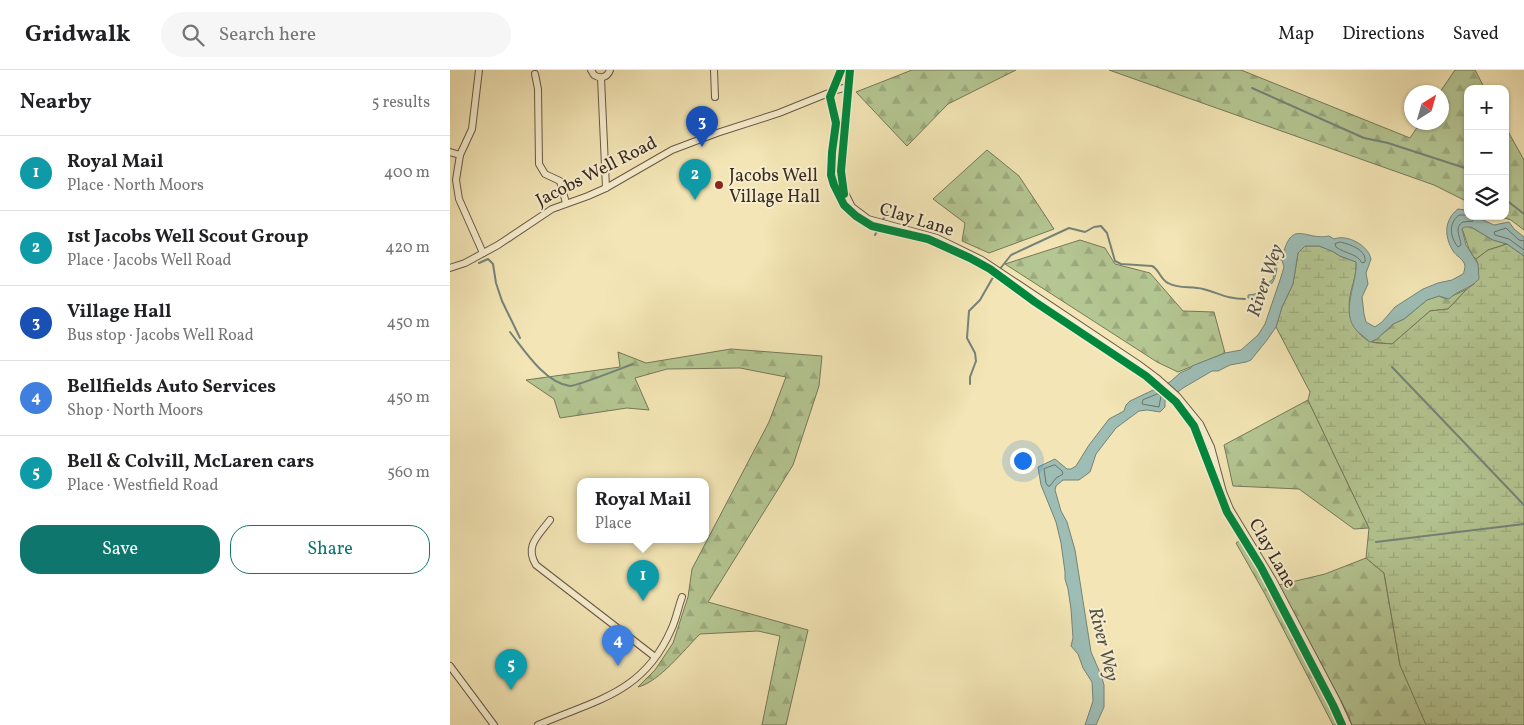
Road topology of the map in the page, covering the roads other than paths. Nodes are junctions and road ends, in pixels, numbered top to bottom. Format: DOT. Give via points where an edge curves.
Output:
graph roads {
  1 [pos="479,70"];
  2 [pos="591,70"];
  3 [pos="610,70"];
  4 [pos="714,70"];
  5 [pos="850,70"];
  6 [pos="535,74"];
  7 [pos="601,78"];
  8 [pos="848,87"];
  9 [pos="714,96"];
  10 [pos="450,152"];
  11 [pos="460,155"];
  12 [pos="606,188"];
  13 [pos="566,203"];
  14 [pos="483,253"];
  15 [pos="450,268"];
  16 [pos="550,520"];
  17 [pos="682,597"];
  18 [pos="655,657"];
  19 [pos="450,666"];
  20 [pos="494,725"];
  21 [pos="538,725"];
  22 [pos="1348,725"];
  1 -- 11 [label="street" via="472,129"];
  2 -- 7 [label="street"];
  3 -- 7 [label="street"];
  4 -- 9 [label="street"];
  5 -- 8 [label="street, Clay Lane"];
  6 -- 13 [label="street" via="539,164 545,174 560,181"];
  7 -- 12 [label="street"];
  8 -- 12 [label="street, Jacobs Well Road" via="688,143"];
  8 -- 22 [label="street, Clay Lane" via="841,171 843,189 852,207 868,220 937,238 996,268 1138,364 1177,396 1205,433 1230,509 1273,580"];
  10 -- 11 [label="street"];
  11 -- 14 [label="street" via="456,180 459,198"];
  12 -- 13 [label="street, Jacobs Well Road"];
  13 -- 14 [label="street, Jacobs Well Road"];
  14 -- 15 [label="street, Jacobs Well Road"];
  16 -- 18 [label="street" via="532,543 532,558 536,565"];
  17 -- 18 [label="street" via="671,631"];
  18 -- 21 [label="street" via="640,676 620,691"];
  19 -- 20 [label="street"];
}
